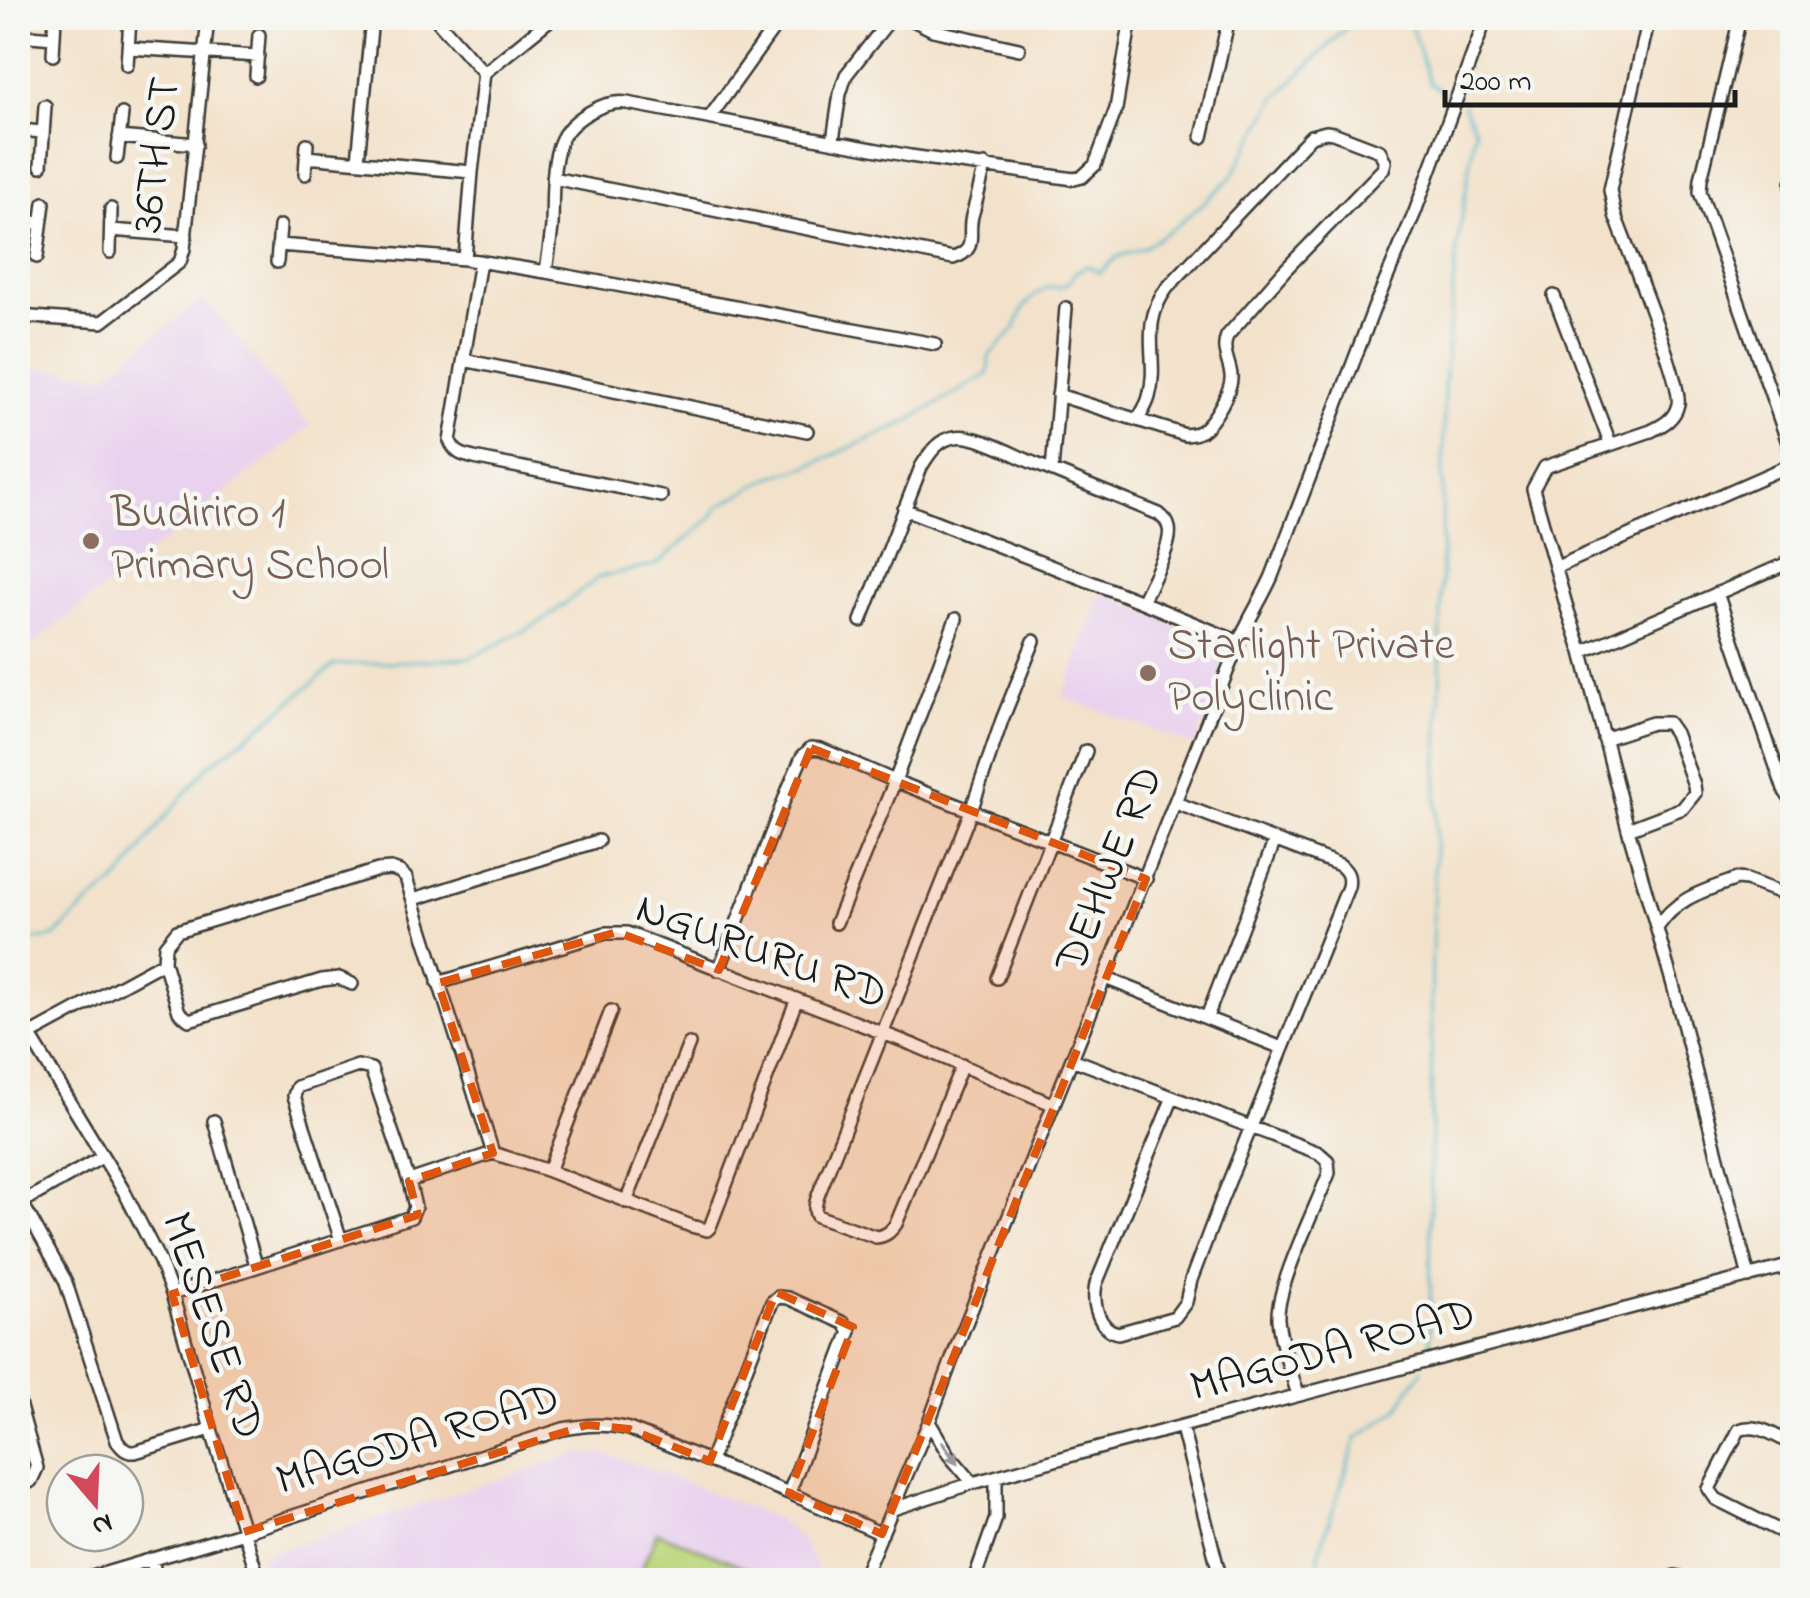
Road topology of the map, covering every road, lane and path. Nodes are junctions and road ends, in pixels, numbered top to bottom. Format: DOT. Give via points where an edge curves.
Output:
graph roads {
  1 [pos="55,18"];
  2 [pos="208,18"];
  3 [pos="372,18"];
  4 [pos="435,18"];
  5 [pos="552,18"];
  6 [pos="781,18"];
  7 [pos="891,18"];
  8 [pos="909,18"];
  9 [pos="1131,18"];
  10 [pos="1229,18"];
  11 [pos="1486,18"];
  12 [pos="1649,18"];
  13 [pos="1740,18"];
  14 [pos="1762,18"];
  15 [pos="130,19"];
  16 [pos="1792,25"];
  17 [pos="18,35"];
  18 [pos="259,35"];
  19 [pos="54,38"];
  20 [pos="128,48"];
  21 [pos="1019,49"];
  22 [pos="205,54"];
  23 [pos="52,55"];
  24 [pos="258,56"];
  25 [pos="127,64"];
  26 [pos="484,73"];
  27 [pos="256,76"];
  28 [pos="46,106"];
  29 [pos="122,114"];
  30 [pos="710,117"];
  31 [pos="18,130"];
  32 [pos="44,132"];
  33 [pos="120,137"];
  34 [pos="1202,137"];
  35 [pos="833,140"];
  36 [pos="196,144"];
  37 [pos="117,158"];
  38 [pos="358,160"];
  39 [pos="985,165"];
  40 [pos="41,166"];
  41 [pos="472,172"];
  42 [pos="305,174"];
  43 [pos="553,178"];
  44 [pos="44,203"];
  45 [pos="112,210"];
  46 [pos="18,221"];
  47 [pos="41,223"];
  48 [pos="280,226"];
  49 [pos="111,230"];
  50 [pos="186,236"];
  51 [pos="278,245"];
  52 [pos="110,252"];
  53 [pos="37,256"];
  54 [pos="466,259"];
  55 [pos="480,261"];
  56 [pos="277,262"];
  57 [pos="546,272"];
  58 [pos="1554,296"];
  59 [pos="1066,308"];
  60 [pos="18,316"];
  61 [pos="935,344"];
  62 [pos="464,360"];
  63 [pos="1058,395"];
  64 [pos="1138,419"];
  65 [pos="807,431"];
  66 [pos="1610,443"];
  67 [pos="1792,454"];
  68 [pos="1792,464"];
  69 [pos="1052,470"];
  70 [pos="661,496"];
  71 [pos="904,509"];
  72 [pos="1792,561"];
  73 [pos="1556,567"];
  74 [pos="1717,593"];
  75 [pos="1142,602"];
  76 [pos="956,618"];
  77 [pos="861,621"];
  78 [pos="1034,640"];
  79 [pos="1239,642"];
  80 [pos="1582,652"];
  81 [pos="1604,739"];
  82 [pos="1086,750"];
  83 [pos="894,780"];
  84 [pos="1792,801"];
  85 [pos="1176,802"];
  86 [pos="971,810"];
  87 [pos="1628,829"];
  88 [pos="598,840"];
  89 [pos="1051,840"];
  90 [pos="1275,840"];
  91 [pos="1146,879"];
  92 [pos="1792,896"];
  93 [pos="414,898"];
  94 [pos="836,923"];
  95 [pos="1657,928"];
  96 [pos="164,962"];
  97 [pos="719,970"];
  98 [pos="996,978"];
  99 [pos="1105,978"];
  100 [pos="438,983"];
  101 [pos="352,984"];
  102 [pos="796,1000"];
  103 [pos="611,1011"];
  104 [pos="18,1016"];
  105 [pos="1207,1017"];
  106 [pos="881,1034"];
  107 [pos="30,1035"];
  108 [pos="688,1044"];
  109 [pos="1282,1048"];
  110 [pos="1072,1059"];
  111 [pos="962,1065"];
  112 [pos="1173,1097"];
  113 [pos="1054,1104"];
  114 [pos="214,1121"];
  115 [pos="1250,1128"];
  116 [pos="492,1153"];
  117 [pos="102,1157"];
  118 [pos="549,1171"];
  119 [pos="409,1181"];
  120 [pos="626,1202"];
  121 [pos="20,1204"];
  122 [pos="341,1240"];
  123 [pos="256,1265"];
  124 [pos="1792,1265"];
  125 [pos="1749,1277"];
  126 [pos="172,1294"];
  127 [pos="1298,1395"];
  128 [pos="18,1400"];
  129 [pos="929,1422"];
  130 [pos="1182,1428"];
  131 [pos="211,1429"];
  132 [pos="1792,1444"];
  133 [pos="710,1461"];
  134 [pos="996,1477"];
  135 [pos="973,1483"];
  136 [pos="18,1489"];
  137 [pos="789,1493"];
  138 [pos="893,1509"];
  139 [pos="244,1532"];
  140 [pos="882,1534"];
  141 [pos="1792,1536"];
  142 [pos="151,1559"];
  143 [pos="82,1580"];
  144 [pos="158,1580"];
  145 [pos="259,1580"];
  146 [pos="862,1580"];
  147 [pos="974,1580"];
  148 [pos="1222,1580"];
  149 [pos="1664,1580"];
  150 [pos="1692,1580"];
  1 -- 19 [label="street"];
  2 -- 22 [label="street, 36TH ST"];
  3 -- 38 [label="street"];
  4 -- 26 [label="street"];
  5 -- 26 [label="street"];
  6 -- 30 [label="street"];
  7 -- 35 [label="street" via="846,75"];
  8 -- 21 [label="street" via="933,30"];
  9 -- 39 [label="street" via="1116,109 1090,172 1074,179"];
  10 -- 34 [label="street"];
  11 -- 79 [label="street, DEHWE RD" via="1272,576"];
  12 -- 66 [label="street" via="1610,190 1679,399 1665,424"];
  13 -- 67 [label="street" via="1700,192"];
  14 -- 16 [label="street"];
  15 -- 20 [label="street"];
  17 -- 19 [label="street"];
  18 -- 24 [label="street"];
  19 -- 23 [label="street"];
  20 -- 22 [label="street"];
  20 -- 25 [label="street"];
  22 -- 24 [label="street"];
  22 -- 36 [label="street, 36TH ST"];
  24 -- 27 [label="street"];
  26 -- 41 [label="street"];
  28 -- 32 [label="street"];
  29 -- 33 [label="street"];
  30 -- 35 [label="street"];
  30 -- 43 [label="street" via="619,102 600,107 565,132"];
  31 -- 32 [label="street"];
  32 -- 40 [label="street"];
  33 -- 36 [label="street"];
  33 -- 37 [label="street"];
  35 -- 39 [label="street"];
  36 -- 50 [label="street, 36TH ST"];
  38 -- 41 [label="street"];
  38 -- 42 [label="street" via="307,150"];
  39 -- 43 [label="street" via="970,220 972,239 953,258"];
  41 -- 54 [label="street"];
  43 -- 57 [label="street"];
  44 -- 47 [label="street"];
  45 -- 49 [label="street"];
  46 -- 47 [label="street"];
  47 -- 53 [label="street"];
  48 -- 51 [label="street"];
  49 -- 50 [label="street"];
  49 -- 52 [label="street"];
  50 -- 60 [label="street, 36TH ST" via="180,262 102,322"];
  51 -- 54 [label="street"];
  51 -- 56 [label="street"];
  54 -- 55 [label="street"];
  55 -- 57 [label="street"];
  55 -- 62 [label="street"];
  57 -- 61 [label="street"];
  58 -- 66 [label="street"];
  59 -- 63 [label="street"];
  62 -- 65 [label="street"];
  62 -- 70 [label="street" via="450,440 458,453"];
  63 -- 64 [label="street"];
  63 -- 69 [label="street"];
  64 -- 64 [label="street" via="1186,435 1209,424 1232,381 1224,341 1383,169 1380,151 1333,133 1311,136 1167,288 1154,309 1150,395"];
  66 -- 73 [label="street" via="1545,468 1535,483"];
  68 -- 73 [label="street"];
  69 -- 71 [label="street" via="971,438 952,437 931,452"];
  69 -- 75 [label="street" via="1165,519 1168,544"];
  71 -- 75 [label="street"];
  71 -- 77 [label="street"];
  72 -- 74 [label="street"];
  73 -- 80 [label="street"];
  74 -- 80 [label="street"];
  74 -- 84 [label="street"];
  75 -- 79 [label="street"];
  76 -- 83 [label="street"];
  78 -- 86 [label="street"];
  79 -- 85 [label="street, DEHWE RD"];
  80 -- 81 [label="street"];
  81 -- 87 [label="street"];
  81 -- 87 [label="street" via="1668,723 1694,785 1683,808"];
  82 -- 89 [label="street"];
  83 -- 86 [label="street"];
  83 -- 94 [label="street"];
  83 -- 97 [label="street" via="822,749 806,751"];
  85 -- 90 [label="street"];
  85 -- 91 [label="street, DEHWE RD"];
  86 -- 89 [label="street"];
  86 -- 106 [label="street"];
  87 -- 95 [label="street"];
  88 -- 93 [label="street"];
  89 -- 91 [label="street"];
  89 -- 98 [label="street"];
  90 -- 105 [label="street"];
  90 -- 109 [label="street" via="1340,865 1350,879"];
  91 -- 99 [label="street, DEHWE RD"];
  92 -- 95 [label="street" via="1738,879 1678,904"];
  93 -- 96 [label="street" via="402,874 378,870 177,931"];
  93 -- 100 [label="street"];
  95 -- 125 [label="street"];
  96 -- 101 [label="street" via="179,1012 192,1020 322,980"];
  96 -- 107 [label="street"];
  97 -- 100 [label="street, NGURURU RD" via="617,932"];
  97 -- 102 [label="street, NGURURU RD"];
  99 -- 105 [label="street"];
  99 -- 110 [label="street, DEHWE RD"];
  100 -- 116 [label="street"];
  102 -- 106 [label="street, NGURURU RD"];
  102 -- 120 [label="street" via="707,1230"];
  103 -- 118 [label="street"];
  104 -- 107 [label="street, MESESE RD"];
  105 -- 109 [label="street"];
  106 -- 111 [label="street, NGURURU RD"];
  106 -- 111 [label="street" via="821,1188 817,1216 876,1238 890,1232"];
  107 -- 117 [label="street, MESESE RD"];
  108 -- 120 [label="street"];
  109 -- 115 [label="street"];
  110 -- 112 [label="street"];
  110 -- 113 [label="street, DEHWE RD"];
  111 -- 113 [label="street, NGURURU RD"];
  112 -- 115 [label="street"];
  112 -- 115 [label="street" via="1096,1284 1102,1321 1112,1332 1160,1322 1182,1309"];
  113 -- 129 [label="street, DEHWE RD"];
  114 -- 123 [label="street"];
  115 -- 127 [label="street" via="1320,1153 1330,1166 1279,1306"];
  116 -- 118 [label="street"];
  116 -- 119 [label="street"];
  117 -- 121 [label="street"];
  117 -- 126 [label="street, MESESE RD" via="144,1227"];
  118 -- 120 [label="street"];
  119 -- 122 [label="street" via="416,1207 411,1217"];
  119 -- 122 [label="street" via="372,1070 358,1066 297,1087 294,1096"];
  121 -- 131 [label="street" via="65,1280 120,1446 135,1452"];
  122 -- 123 [label="street"];
  123 -- 126 [label="street"];
  124 -- 125 [label="street, MAGODA ROAD"];
  125 -- 127 [label="street, MAGODA ROAD"];
  126 -- 131 [label="street, MESESE RD"];
  127 -- 130 [label="street, MAGODA ROAD"];
  128 -- 136 [label="street" via="37,1468"];
  129 -- 135 [label="street, one-way"];
  129 -- 138 [label="street, DEHWE RD"];
  130 -- 134 [label="street, MAGODA ROAD"];
  130 -- 148 [label="street"];
  131 -- 139 [label="street, MESESE RD"];
  132 -- 141 [label="street" via="1758,1428 1738,1430 1709,1489 1716,1499"];
  133 -- 137 [label="street, MAGODA ROAD"];
  133 -- 137 [label="street" via="772,1302 788,1298 850,1331"];
  133 -- 139 [label="street, MAGODA ROAD" via="629,1429 587,1425"];
  134 -- 135 [label="street, MAGODA ROAD"];
  134 -- 147 [label="street" via="996,1518"];
  135 -- 138 [label="street, MAGODA ROAD"];
  137 -- 140 [label="street, MAGODA ROAD"];
  138 -- 140 [label="street, DEHWE RD"];
  139 -- 142 [label="street, MAGODA ROAD"];
  139 -- 145 [label="street, MESESE RD"];
  140 -- 146 [label="street, DEHWE RD"];
  142 -- 143 [label="street, MAGODA ROAD"];
  142 -- 144 [label="street"];
  149 -- 150 [label="street"];
}
